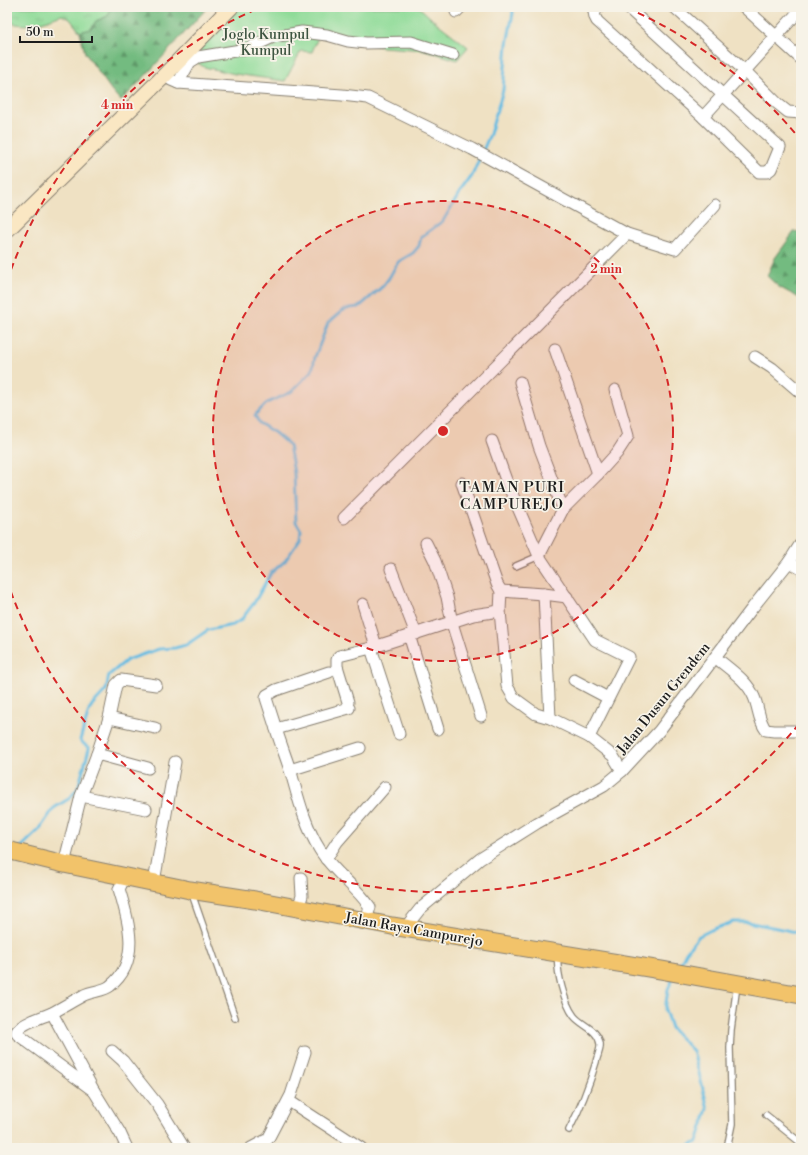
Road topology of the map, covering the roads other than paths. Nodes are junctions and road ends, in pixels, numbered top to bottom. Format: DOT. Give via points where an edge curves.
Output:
graph roads {
  1 [pos="231,7"];
  2 [pos="599,7"];
  3 [pos="627,7"];
  4 [pos="674,7"];
  5 [pos="744,7"];
  6 [pos="801,9"];
  7 [pos="777,36"];
  8 [pos="453,55"];
  9 [pos="801,59"];
  10 [pos="745,71"];
  11 [pos="163,77"];
  12 [pos="178,83"];
  13 [pos="723,95"];
  14 [pos="801,113"];
  15 [pos="703,117"];
  16 [pos="716,205"];
  17 [pos="7,230"];
  18 [pos="627,234"];
  19 [pos="555,350"];
  20 [pos="755,357"];
  21 [pos="520,382"];
  22 [pos="615,390"];
  23 [pos="801,393"];
  24 [pos="492,441"];
  25 [pos="598,474"];
  26 [pos="462,483"];
  27 [pos="563,509"];
  28 [pos="344,518"];
  29 [pos="426,543"];
  30 [pos="801,543"];
  31 [pos="539,556"];
  32 [pos="789,562"];
  33 [pos="516,566"];
  34 [pos="391,569"];
  35 [pos="801,570"];
  36 [pos="501,591"];
  37 [pos="544,594"];
  38 [pos="567,597"];
  39 [pos="363,604"];
  40 [pos="500,611"];
  41 [pos="452,623"];
  42 [pos="412,635"];
  43 [pos="373,647"];
  44 [pos="715,657"];
  45 [pos="329,672"];
  46 [pos="574,680"];
  47 [pos="156,685"];
  48 [pos="608,698"];
  49 [pos="481,716"];
  50 [pos="109,718"];
  51 [pos="550,718"];
  52 [pos="155,728"];
  53 [pos="438,729"];
  54 [pos="801,729"];
  55 [pos="276,730"];
  56 [pos="400,734"];
  57 [pos="589,737"];
  58 [pos="360,748"];
  59 [pos="97,754"];
  60 [pos="175,762"];
  61 [pos="148,768"];
  62 [pos="290,770"];
  63 [pos="622,771"];
  64 [pos="385,787"];
  65 [pos="81,796"];
  66 [pos="146,810"];
  67 [pos="7,850"];
  68 [pos="326,859"];
  69 [pos="64,864"];
  70 [pos="125,877"];
  71 [pos="301,878"];
  72 [pos="154,882"];
  73 [pos="190,890"];
  74 [pos="298,908"];
  75 [pos="366,921"];
  76 [pos="405,928"];
  77 [pos="558,953"];
  78 [pos="737,984"];
  79 [pos="801,995"];
  80 [pos="52,1013"];
  81 [pos="235,1018"];
  82 [pos="112,1051"];
  83 [pos="305,1052"];
  84 [pos="94,1091"];
  85 [pos="288,1101"];
  86 [pos="766,1115"];
  87 [pos="569,1130"];
  88 [pos="801,1143"];
  89 [pos="127,1148"];
  90 [pos="184,1148"];
  91 [pos="251,1148"];
  92 [pos="361,1148"];
  93 [pos="727,1148"];
  1 -- 11 [label="street"];
  2 -- 15 [label="street" via="594,12 597,21"];
  3 -- 13 [label="street"];
  4 -- 10 [label="street"];
  5 -- 7 [label="street"];
  6 -- 7 [label="street"];
  7 -- 9 [label="street"];
  7 -- 10 [label="street"];
  8 -- 12 [label="street" via="411,42 366,43 348,41 327,34 302,32 273,37 247,49 198,57 190,62"];
  10 -- 13 [label="street"];
  10 -- 14 [label="street" via="788,112"];
  11 -- 12 [label="street"];
  11 -- 17 [label="street"];
  12 -- 18 [label="street" via="368,98 499,162"];
  13 -- 15 [label="street"];
  13 -- 15 [label="street" via="780,147 771,169 764,173 759,172"];
  16 -- 18 [label="street" via="675,248"];
  18 -- 28 [label="street"];
  19 -- 25 [label="street"];
  20 -- 23 [label="street"];
  21 -- 27 [label="street" via="539,446"];
  22 -- 25 [label="street" via="628,436"];
  24 -- 31 [label="street"];
  25 -- 27 [label="street"];
  26 -- 36 [label="street"];
  27 -- 31 [label="street"];
  29 -- 41 [label="street" via="435,561"];
  30 -- 32 [label="street, Jalan Dusun Grendem"];
  31 -- 33 [label="lane"];
  31 -- 38 [label="street"];
  32 -- 35 [label="street"];
  32 -- 44 [label="street, Jalan Dusun Grendem"];
  34 -- 42 [label="street"];
  36 -- 37 [label="street"];
  36 -- 40 [label="street"];
  37 -- 38 [label="street"];
  37 -- 51 [label="street"];
  38 -- 48 [label="street" via="594,640 629,657"];
  39 -- 43 [label="street"];
  40 -- 41 [label="street" via="473,615"];
  40 -- 51 [label="street" via="507,686 518,702 536,714"];
  41 -- 42 [label="street"];
  41 -- 49 [label="street"];
  42 -- 43 [label="street"];
  42 -- 53 [label="street"];
  43 -- 55 [label="street" via="339,656 337,660 348,705"];
  43 -- 56 [label="street"];
  44 -- 54 [label="street" via="750,688 761,724 766,730"];
  44 -- 63 [label="street, Jalan Dusun Grendem" via="659,731"];
  45 -- 55 [label="street" via="267,695"];
  46 -- 48 [label="street"];
  47 -- 50 [label="street" via="119,680"];
  48 -- 57 [label="street"];
  50 -- 52 [label="street"];
  50 -- 59 [label="street"];
  51 -- 57 [label="street"];
  55 -- 62 [label="street"];
  57 -- 63 [label="street" via="613,756"];
  58 -- 62 [label="street"];
  59 -- 61 [label="street"];
  59 -- 65 [label="street"];
  60 -- 72 [label="street"];
  62 -- 68 [label="street" via="305,821"];
  63 -- 76 [label="street, Jalan Dusun Grendem" via="604,786 537,822 480,859 420,909"];
  64 -- 68 [label="street" via="336,842"];
  65 -- 66 [label="street"];
  65 -- 69 [label="street"];
  67 -- 69 [label="main road, Jalan Raya Campurejo"];
  68 -- 75 [label="street" via="370,908"];
  69 -- 70 [label="main road, Jalan Raya Campurejo"];
  70 -- 72 [label="main road, Jalan Raya Campurejo"];
  70 -- 80 [label="street" via="119,889 131,940 129,959 122,974 109,987 86,994"];
  71 -- 74 [label="street" via="302,896"];
  72 -- 73 [label="main road, Jalan Raya Campurejo"];
  73 -- 74 [label="main road, Jalan Raya Campurejo"];
  73 -- 81 [label="lane"];
  74 -- 75 [label="main road, Jalan Raya Campurejo"];
  75 -- 76 [label="main road, Jalan Raya Campurejo"];
  76 -- 77 [label="main road, Jalan Raya Campurejo"];
  77 -- 78 [label="main road, Jalan Raya Campurejo"];
  77 -- 87 [label="lane" via="557,969 570,1009 574,1016 591,1028 600,1044 591,1080"];
  78 -- 79 [label="main road, Jalan Raya Campurejo"];
  78 -- 93 [label="lane" via="730,1042 732,1124"];
  80 -- 84 [label="street"];
  80 -- 84 [label="street" via="24,1025 18,1029 17,1034"];
  82 -- 90 [label="street" via="157,1104"];
  83 -- 85 [label="street" via="292,1096"];
  84 -- 89 [label="street"];
  85 -- 91 [label="street" via="268,1139"];
  85 -- 92 [label="street"];
  86 -- 88 [label="lane"];
}
